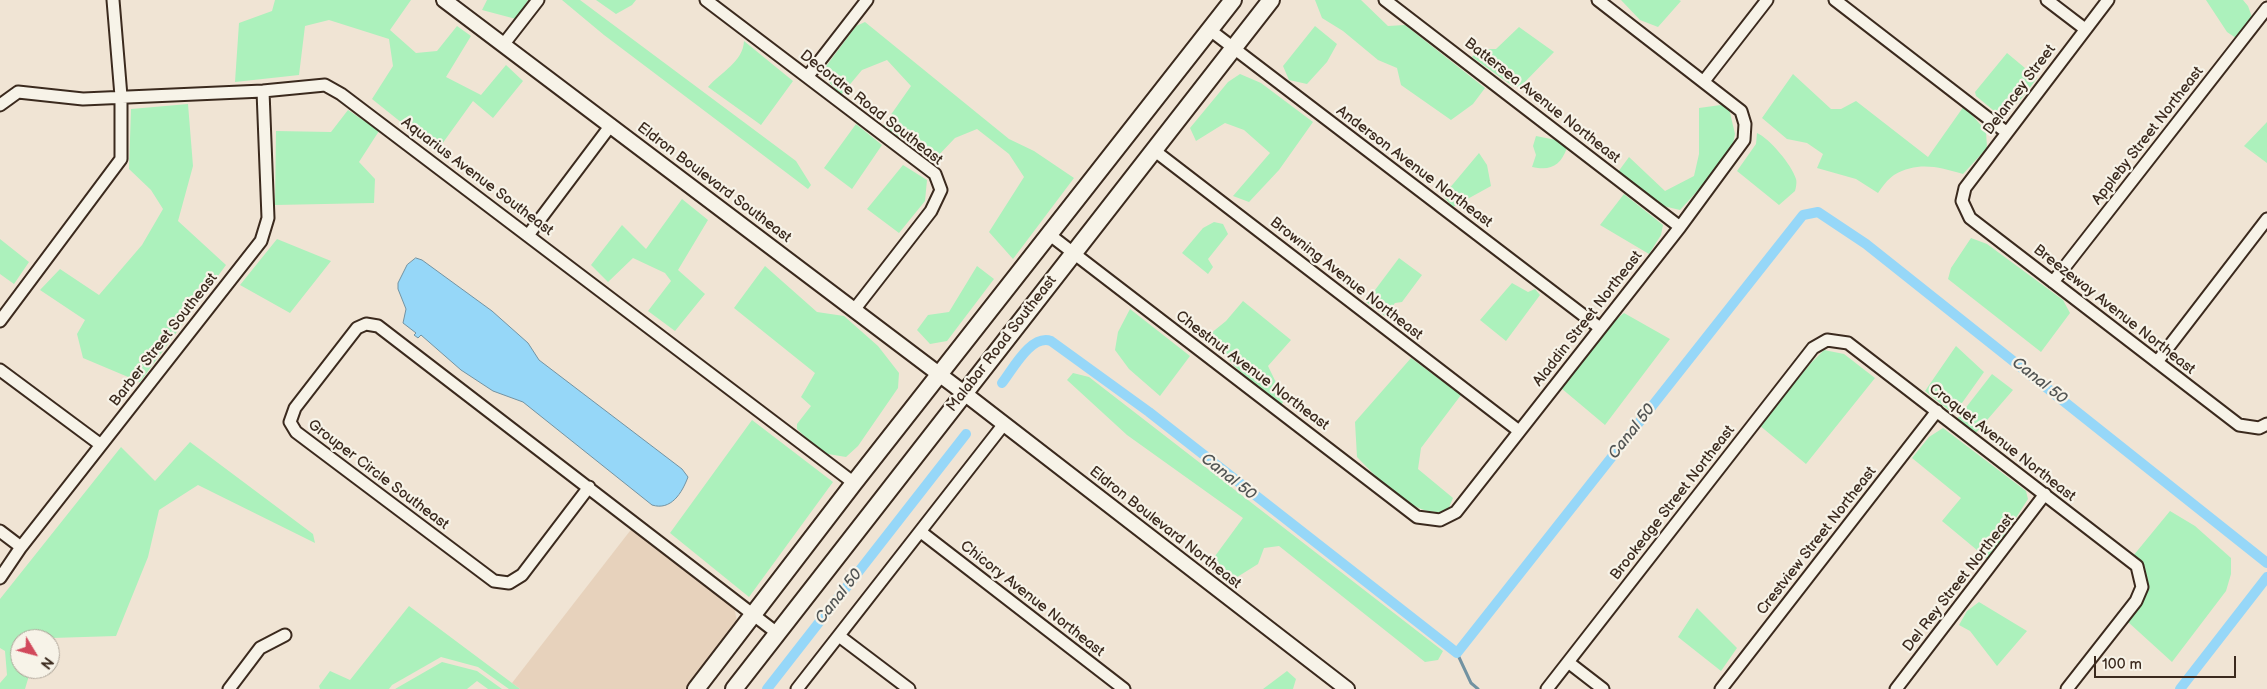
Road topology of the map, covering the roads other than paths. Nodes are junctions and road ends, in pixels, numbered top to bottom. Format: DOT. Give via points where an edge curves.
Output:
graph roads {
  1 [pos="112,0"];
  2 [pos="444,0"];
  3 [pos="538,0"];
  4 [pos="706,0"];
  5 [pos="867,0"];
  6 [pos="1233,0"];
  7 [pos="1271,0"];
  8 [pos="1385,0"];
  9 [pos="1600,0"];
  10 [pos="1767,0"];
  11 [pos="1835,0"];
  12 [pos="2048,0"];
  13 [pos="2108,0"];
  14 [pos="2260,0"];
  15 [pos="2267,6"];
  16 [pos="2085,29"];
  17 [pos="1210,30"];
  18 [pos="503,45"];
  19 [pos="1233,49"];
  20 [pos="808,76"];
  21 [pos="1704,81"];
  22 [pos="263,91"];
  23 [pos="121,96"];
  24 [pos="0,105"];
  25 [pos="611,126"];
  26 [pos="2006,132"];
  27 [pos="1155,151"];
  28 [pos="1962,201"];
  29 [pos="2267,219"];
  30 [pos="1680,227"];
  31 [pos="529,234"];
  32 [pos="1050,235"];
  33 [pos="1074,254"];
  34 [pos="2052,282"];
  35 [pos="854,310"];
  36 [pos="0,320"];
  37 [pos="1600,328"];
  38 [pos="1828,340"];
  39 [pos="2157,362"];
  40 [pos="0,370"];
  41 [pos="940,375"];
  42 [pos="964,393"];
  43 [pos="1937,411"];
  44 [pos="1004,424"];
  45 [pos="2263,426"];
  46 [pos="1519,431"];
  47 [pos="101,445"];
  48 [pos="854,483"];
  49 [pos="589,487"];
  50 [pos="2046,494"];
  51 [pos="1440,520"];
  52 [pos="0,531"];
  53 [pos="921,532"];
  54 [pos="22,547"];
  55 [pos="0,578"];
  56 [pos="753,614"];
  57 [pos="777,633"];
  58 [pos="285,635"];
  59 [pos="840,636"];
  60 [pos="1568,662"];
  61 [pos="229,689"];
  62 [pos="696,689"];
  63 [pos="734,689"];
  64 [pos="797,689"];
  65 [pos="909,689"];
  66 [pos="1124,689"];
  67 [pos="1347,689"];
  68 [pos="1547,689"];
  69 [pos="1604,689"];
  70 [pos="1722,689"];
  71 [pos="1896,689"];
  72 [pos="2068,689"];
  1 -- 23 [label="street"];
  2 -- 18 [label="street, Eldron Boulevard Southeast"];
  3 -- 18 [label="street"];
  4 -- 20 [label="street, Decordre Road Southeast"];
  5 -- 20 [label="street"];
  6 -- 17 [label="main road, Malabar Road Southeast"];
  7 -- 19 [label="main road, Malabar Road Southeast"];
  8 -- 30 [label="street, Battersea Avenue Northeast"];
  9 -- 21 [label="street"];
  10 -- 21 [label="street"];
  11 -- 26 [label="street"];
  12 -- 16 [label="street"];
  13 -- 16 [label="street, Delancey Street"];
  14 -- 15 [label="street"];
  15 -- 34 [label="street, Appleby Street Northeast"];
  16 -- 26 [label="street, Delancey Street"];
  17 -- 19 [label="street, Anderson Avenue Northeast"];
  17 -- 32 [label="main road, Malabar Road Southeast"];
  18 -- 25 [label="street, Eldron Boulevard Southeast"];
  19 -- 27 [label="main road, Malabar Road Southeast"];
  19 -- 37 [label="street, Anderson Avenue Northeast"];
  20 -- 35 [label="street, Decordre Road Southeast" via="935,174 941,190 931,211"];
  21 -- 30 [label="street, Aladdin Street Northeast" via="1741,111 1745,124 1744,140"];
  22 -- 23 [label="street, Aquarius Avenue Southeast"];
  22 -- 31 [label="street, Aquarius Avenue Southeast" via="325,85"];
  22 -- 47 [label="street, Barber Street Southeast" via="268,218 261,240"];
  23 -- 24 [label="street, Aquarius Avenue Southeast" via="83,99 18,92"];
  23 -- 36 [label="street" via="122,159"];
  25 -- 31 [label="street"];
  25 -- 35 [label="street, Eldron Boulevard Southeast"];
  26 -- 28 [label="street, Delancey Street" via="1965,188"];
  27 -- 33 [label="main road, Malabar Road Southeast"];
  27 -- 46 [label="street, Browning Avenue Northeast"];
  28 -- 34 [label="street, Breezeway Avenue Northeast" via="1970,218"];
  29 -- 39 [label="street"];
  30 -- 37 [label="street, Aladdin Street Northeast"];
  31 -- 48 [label="street, Aquarius Avenue Southeast"];
  32 -- 33 [label="street, Chestnut Avenue Northeast"];
  32 -- 41 [label="main road, Malabar Road Southeast"];
  33 -- 42 [label="main road, Malabar Road Southeast"];
  33 -- 51 [label="street, Chestnut Avenue Northeast" via="1417,516"];
  34 -- 39 [label="street, Breezeway Avenue Northeast"];
  35 -- 41 [label="street, Eldron Boulevard Southeast"];
  37 -- 46 [label="street, Aladdin Street Northeast"];
  38 -- 43 [label="street, Croquet Avenue Northeast" via="1848,343"];
  38 -- 60 [label="street, Brookedge Street Northeast" via="1813,348"];
  39 -- 45 [label="street, Breezeway Avenue Northeast" via="2239,425"];
  40 -- 47 [label="street"];
  41 -- 42 [label="street, Eldron Boulevard Southeast"];
  41 -- 48 [label="main road, Malabar Road Southeast"];
  42 -- 44 [label="street, Eldron Boulevard Northeast"];
  42 -- 57 [label="main road, Malabar Road Southeast"];
  43 -- 50 [label="street, Croquet Avenue Northeast"];
  43 -- 70 [label="street, Crestview Street Northeast"];
  44 -- 53 [label="street"];
  44 -- 67 [label="street, Eldron Boulevard Northeast"];
  46 -- 51 [label="street, Aladdin Street Northeast" via="1456,512"];
  47 -- 54 [label="street, Barber Street Southeast"];
  48 -- 56 [label="main road, Malabar Road Southeast"];
  49 -- 49 [label="street, Grouper Circle Southeast" via="378,326 366,324 357,328 294,408 290,422 296,432 494,581 509,583 522,575"];
  49 -- 56 [label="street, Grouper Circle Southeast"];
  50 -- 71 [label="street, Del Rey Street Northeast"];
  50 -- 72 [label="street, Croquet Avenue Northeast" via="2137,566 2142,587 2136,601"];
  52 -- 54 [label="street"];
  53 -- 59 [label="street"];
  53 -- 66 [label="street, Chicory Avenue Northeast"];
  54 -- 55 [label="street, Barber Street Southeast"];
  56 -- 57 [label="street, Grouper Circle Southeast"];
  56 -- 62 [label="main road, Malabar Road Southeast"];
  57 -- 63 [label="main road, Malabar Road Southeast"];
  58 -- 61 [label="street" via="260,648"];
  59 -- 64 [label="street"];
  59 -- 65 [label="street"];
  60 -- 68 [label="street, Brookedge Street Northeast"];
  60 -- 69 [label="street"];
}
